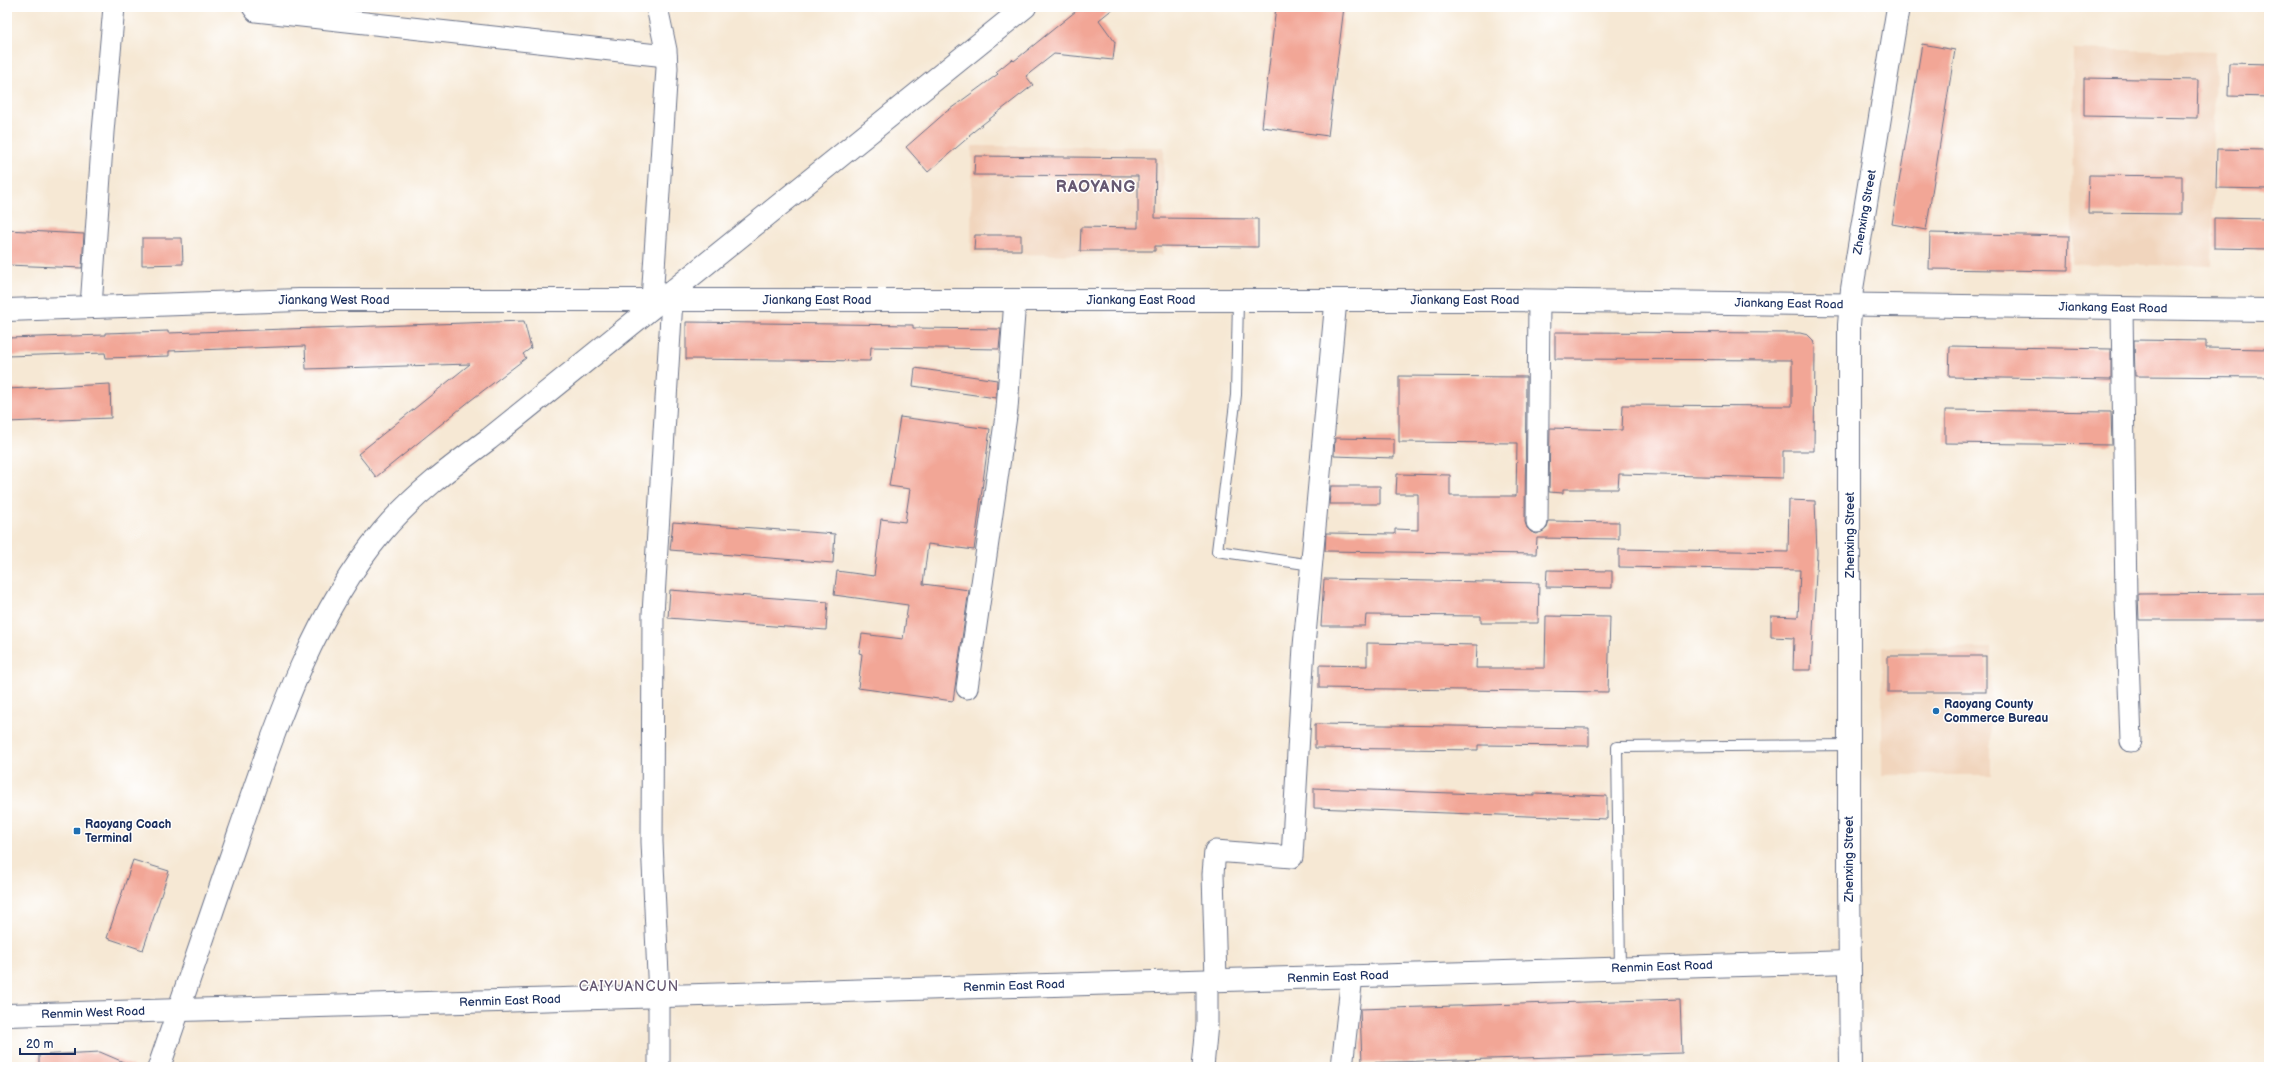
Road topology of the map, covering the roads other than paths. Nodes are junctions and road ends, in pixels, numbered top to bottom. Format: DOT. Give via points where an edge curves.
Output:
graph roads {
  1 [pos="114,7"];
  2 [pos="253,7"];
  3 [pos="657,7"];
  4 [pos="1025,7"];
  5 [pos="1898,7"];
  6 [pos="666,56"];
  7 [pos="662,300"];
  8 [pos="1016,300"];
  9 [pos="1238,300"];
  10 [pos="1336,300"];
  11 [pos="1539,301"];
  12 [pos="1850,304"];
  13 [pos="91,307"];
  14 [pos="2122,308"];
  15 [pos="7,310"];
  16 [pos="2269,310"];
  17 [pos="1537,522"];
  18 [pos="1312,565"];
  19 [pos="967,688"];
  20 [pos="2131,741"];
  21 [pos="1849,745"];
  22 [pos="1850,962"];
  23 [pos="1620,969"];
  24 [pos="1352,976"];
  25 [pos="1211,981"];
  26 [pos="659,997"];
  27 [pos="178,1010"];
  28 [pos="7,1015"];
  29 [pos="158,1067"];
  30 [pos="659,1067"];
  31 [pos="1203,1067"];
  32 [pos="1342,1067"];
  33 [pos="1851,1067"];
  1 -- 13 [label="street" via="102,132"];
  2 -- 6 [label="street" via="256,11"];
  3 -- 6 [label="street"];
  4 -- 7 [label="street"];
  5 -- 12 [label="street, Zhenxing Street"];
  6 -- 7 [label="street"];
  7 -- 8 [label="street, Jiankang East Road"];
  7 -- 13 [label="street, Jiankang West Road" via="299,300"];
  7 -- 26 [label="street" via="653,614 652,842"];
  7 -- 27 [label="street" via="489,439 440,475 383,532 357,566 326,617 267,753"];
  8 -- 9 [label="street, Jiankang East Road"];
  8 -- 19 [label="street" via="1007,409"];
  9 -- 10 [label="street, Jiankang East Road"];
  9 -- 18 [label="lane" via="1236,395 1217,551"];
  10 -- 11 [label="street, Jiankang East Road"];
  10 -- 18 [label="street"];
  11 -- 12 [label="street, Jiankang East Road"];
  11 -- 17 [label="street"];
  12 -- 14 [label="street, Jiankang East Road"];
  12 -- 21 [label="street, Zhenxing Street"];
  13 -- 15 [label="street, Jiankang West Road"];
  14 -- 16 [label="street, Jiankang East Road"];
  14 -- 20 [label="street" via="2126,600"];
  18 -- 25 [label="street" via="1304,646 1292,857 1215,851"];
  21 -- 22 [label="street, Zhenxing Street"];
  21 -- 23 [label="lane" via="1617,748"];
  22 -- 23 [label="street, Renmin East Road"];
  22 -- 33 [label="street, Zhenxing Street"];
  23 -- 24 [label="street, Renmin East Road"];
  24 -- 25 [label="street, Renmin East Road"];
  24 -- 32 [label="street"];
  25 -- 26 [label="street, Renmin East Road"];
  25 -- 31 [label="street"];
  26 -- 27 [label="street, Renmin East Road"];
  26 -- 30 [label="street"];
  27 -- 28 [label="street, Renmin West Road"];
  27 -- 29 [label="street"];
}
